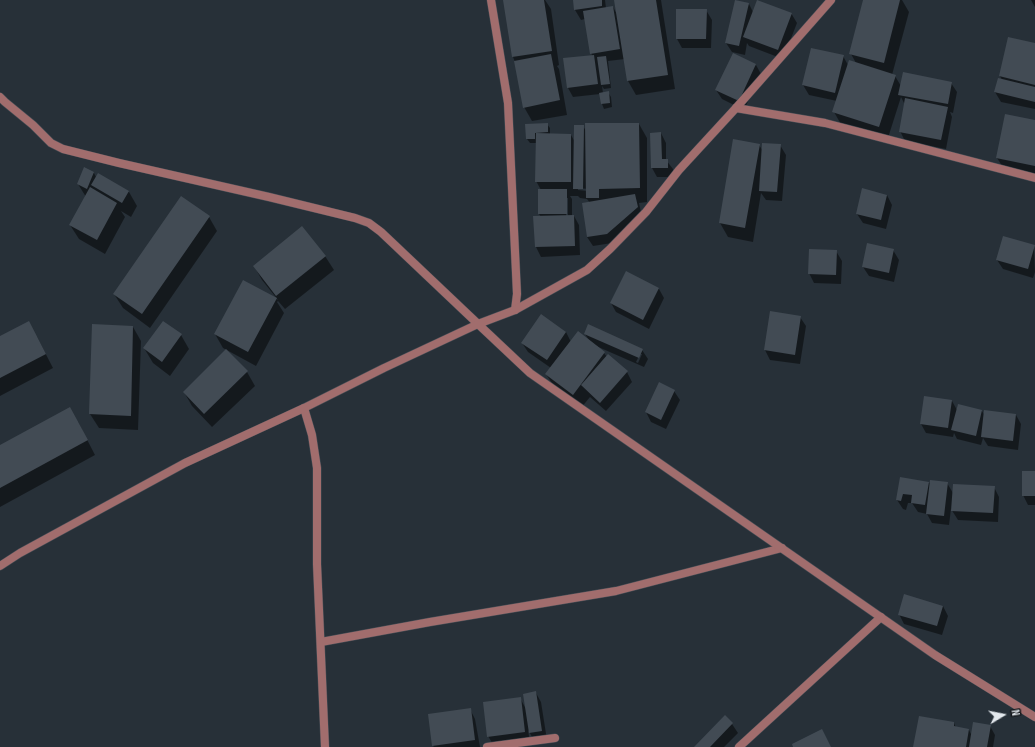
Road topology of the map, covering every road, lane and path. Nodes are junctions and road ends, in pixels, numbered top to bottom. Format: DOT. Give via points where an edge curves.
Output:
graph roads {
  1 [pos="491,0"];
  2 [pos="832,0"];
  3 [pos="0,97"];
  4 [pos="736,108"];
  5 [pos="1035,178"];
  6 [pos="515,310"];
  7 [pos="478,324"];
  8 [pos="304,408"];
  9 [pos="782,548"];
  10 [pos="0,566"];
  11 [pos="882,617"];
  12 [pos="321,642"];
  13 [pos="1035,716"];
  14 [pos="555,738"];
  15 [pos="325,747"];
  16 [pos="488,747"];
  17 [pos="739,747"];
  1 -- 6 [label="street" via="508,103 517,294"];
  2 -- 4 [label="street"];
  3 -- 7 [label="street" via="51,143 63,148 276,198 369,223"];
  4 -- 5 [label="street" via="825,123"];
  4 -- 6 [label="street" via="678,170 646,212 610,249 587,270"];
  6 -- 7 [label="street"];
  7 -- 8 [label="street"];
  7 -- 9 [label="street" via="530,373"];
  8 -- 10 [label="street" via="185,463"];
  8 -- 12 [label="street" via="312,435 317,468 317,564"];
  9 -- 11 [label="street"];
  9 -- 12 [label="street" via="616,591"];
  11 -- 13 [label="street" via="934,655"];
  11 -- 17 [label="street"];
  12 -- 15 [label="street"];
  14 -- 16 [label="street"];
}
